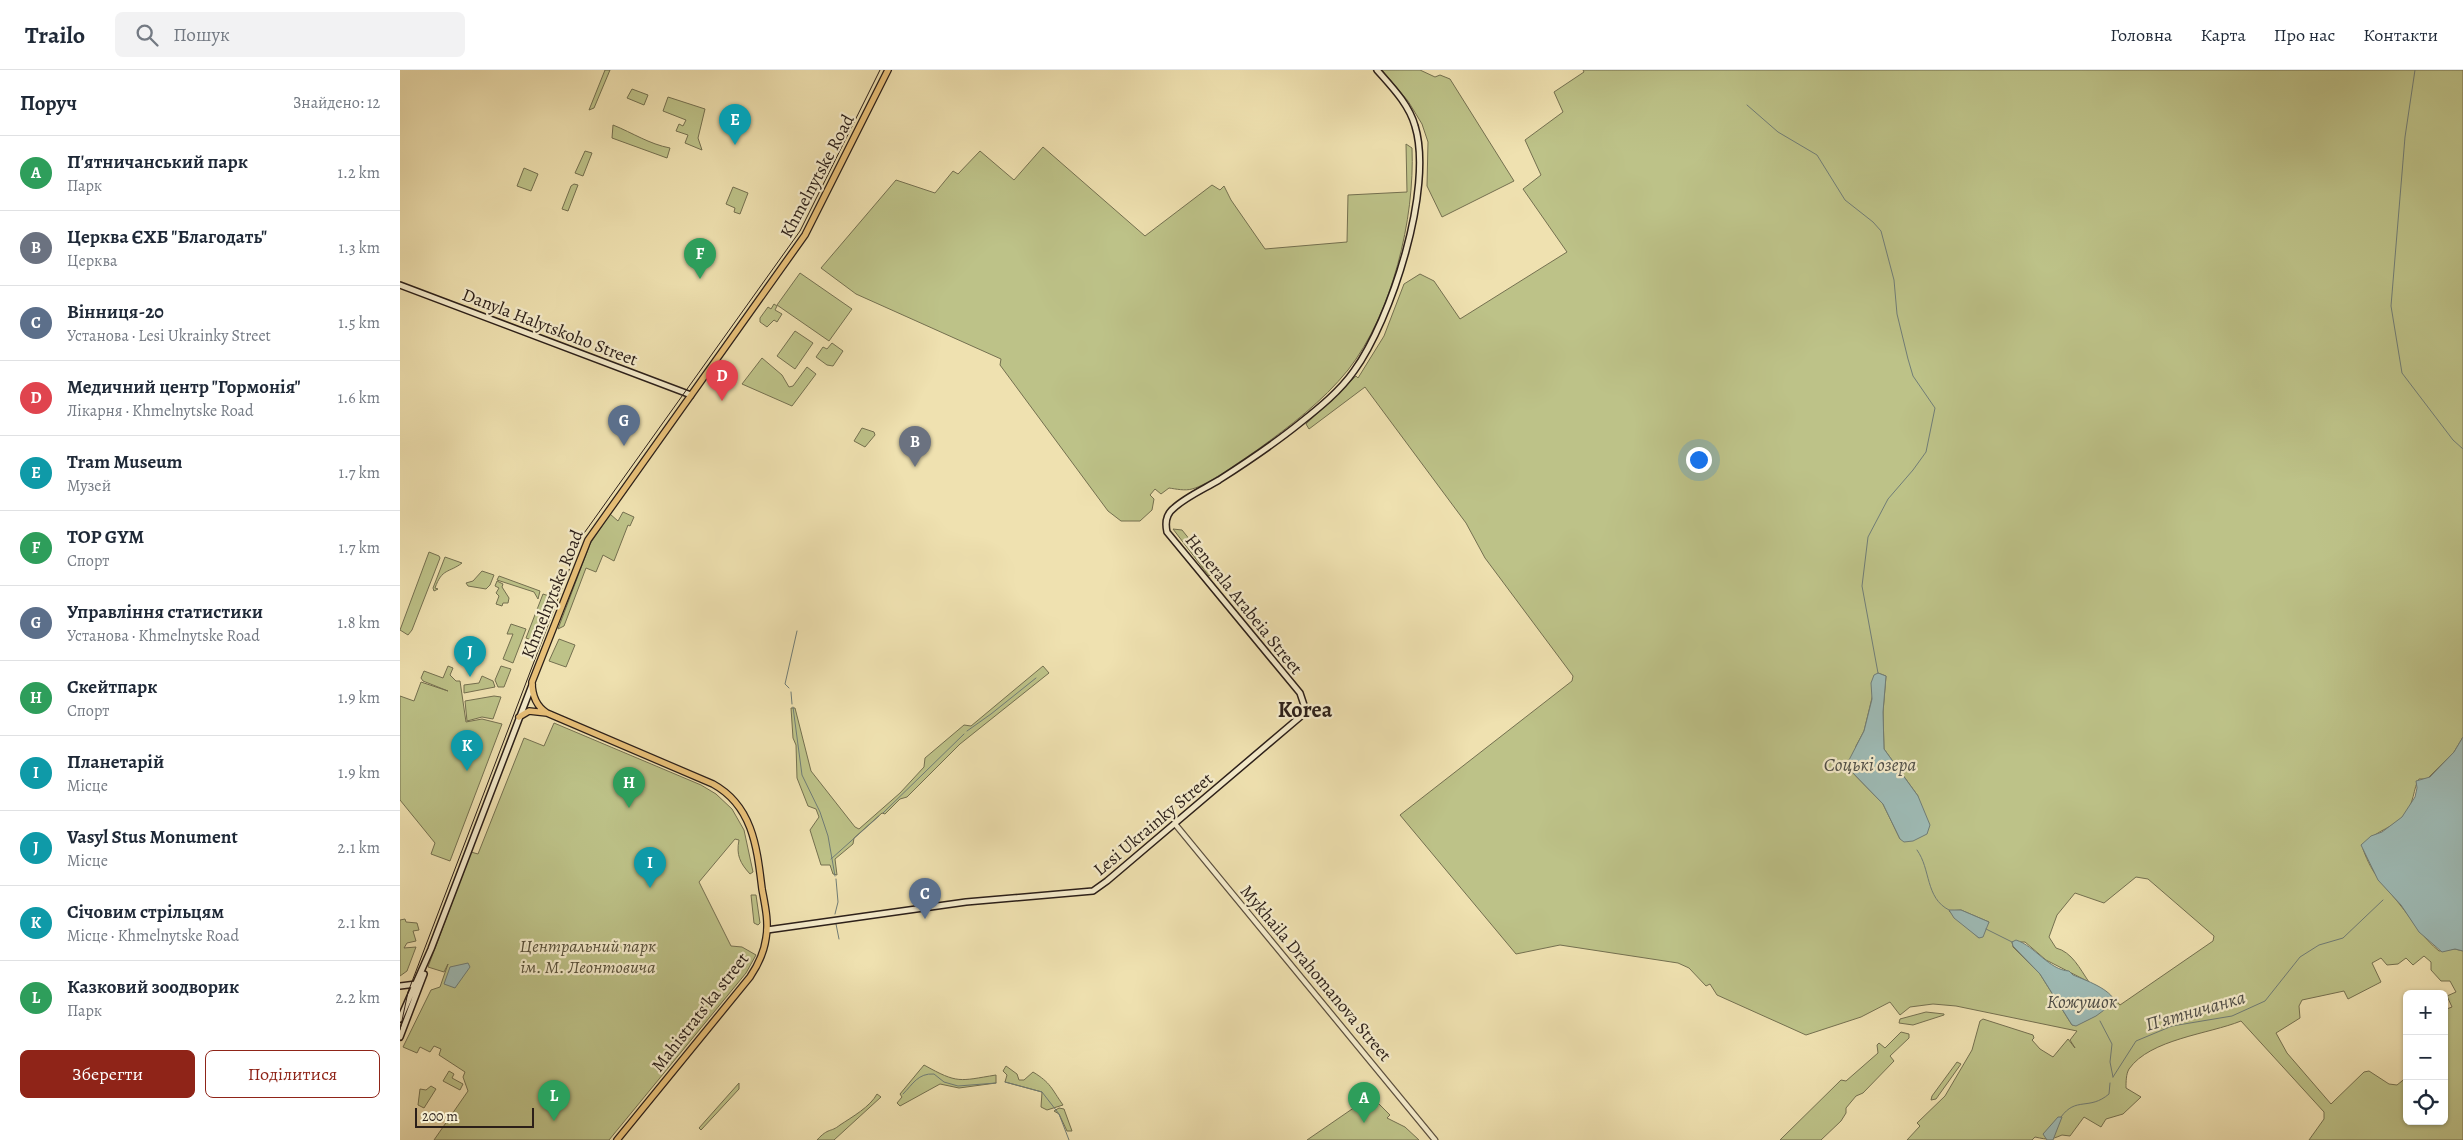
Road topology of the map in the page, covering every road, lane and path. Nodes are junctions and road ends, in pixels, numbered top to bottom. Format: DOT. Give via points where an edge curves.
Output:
graph roads {
  1 [pos="888,70"];
  2 [pos="1377,70"];
  3 [pos="400,285"];
  4 [pos="691,395"];
  5 [pos="532,682"];
  6 [pos="1300,693"];
  7 [pos="547,713"];
  8 [pos="519,717"];
  9 [pos="1175,824"];
  10 [pos="767,930"];
  11 [pos="431,949"];
  12 [pos="416,984"];
  13 [pos="400,986"];
  14 [pos="412,1007"];
  15 [pos="401,1012"];
  16 [pos="400,1036"];
  17 [pos="617,1140"];
  18 [pos="1435,1140"];
  1 -- 4 [label="main road, Khmelnytske Road" via="805,235"];
  2 -- 6 [label="main road, Henerala Arabeia Street" via="1398,94 1415,126 1419,163 1408,241 1380,328 1353,373 1302,422 1243,465 1174,508 1167,517 1167,532"];
  3 -- 4 [label="main road, Danyla Halytskoho Street"];
  4 -- 5 [label="main road, Khmelnytske Road" via="588,540"];
  5 -- 7 [label="main road" via="536,703"];
  5 -- 8 [label="main road, Khmelnytske Road"];
  6 -- 9 [label="main road, Lesi Ukrainky Street" via="1304,710 1294,724"];
  7 -- 8 [label="main road" via="529,711"];
  7 -- 10 [label="main road, Mahistrats'ka street" via="702,778 730,796 744,813 754,836"];
  8 -- 11 [label="main road, Khmelnytske Road"];
  9 -- 10 [label="main road, Lesi Ukrainky Street" via="1090,892 966,902"];
  9 -- 18 [label="street, Mykhaila Drahomanova Street"];
  10 -- 17 [label="main road, Mahistrats'ka street" via="764,951 750,977"];
  11 -- 12 [label="main road, Khmelnytske Road"];
  11 -- 14 [label="main road"];
  12 -- 13 [label="main road"];
  12 -- 15 [label="main road, Khmelnytske Road"];
  14 -- 15 [label="main road"];
  14 -- 16 [label="main road"];
  15 -- 16 [label="main road"];
}
